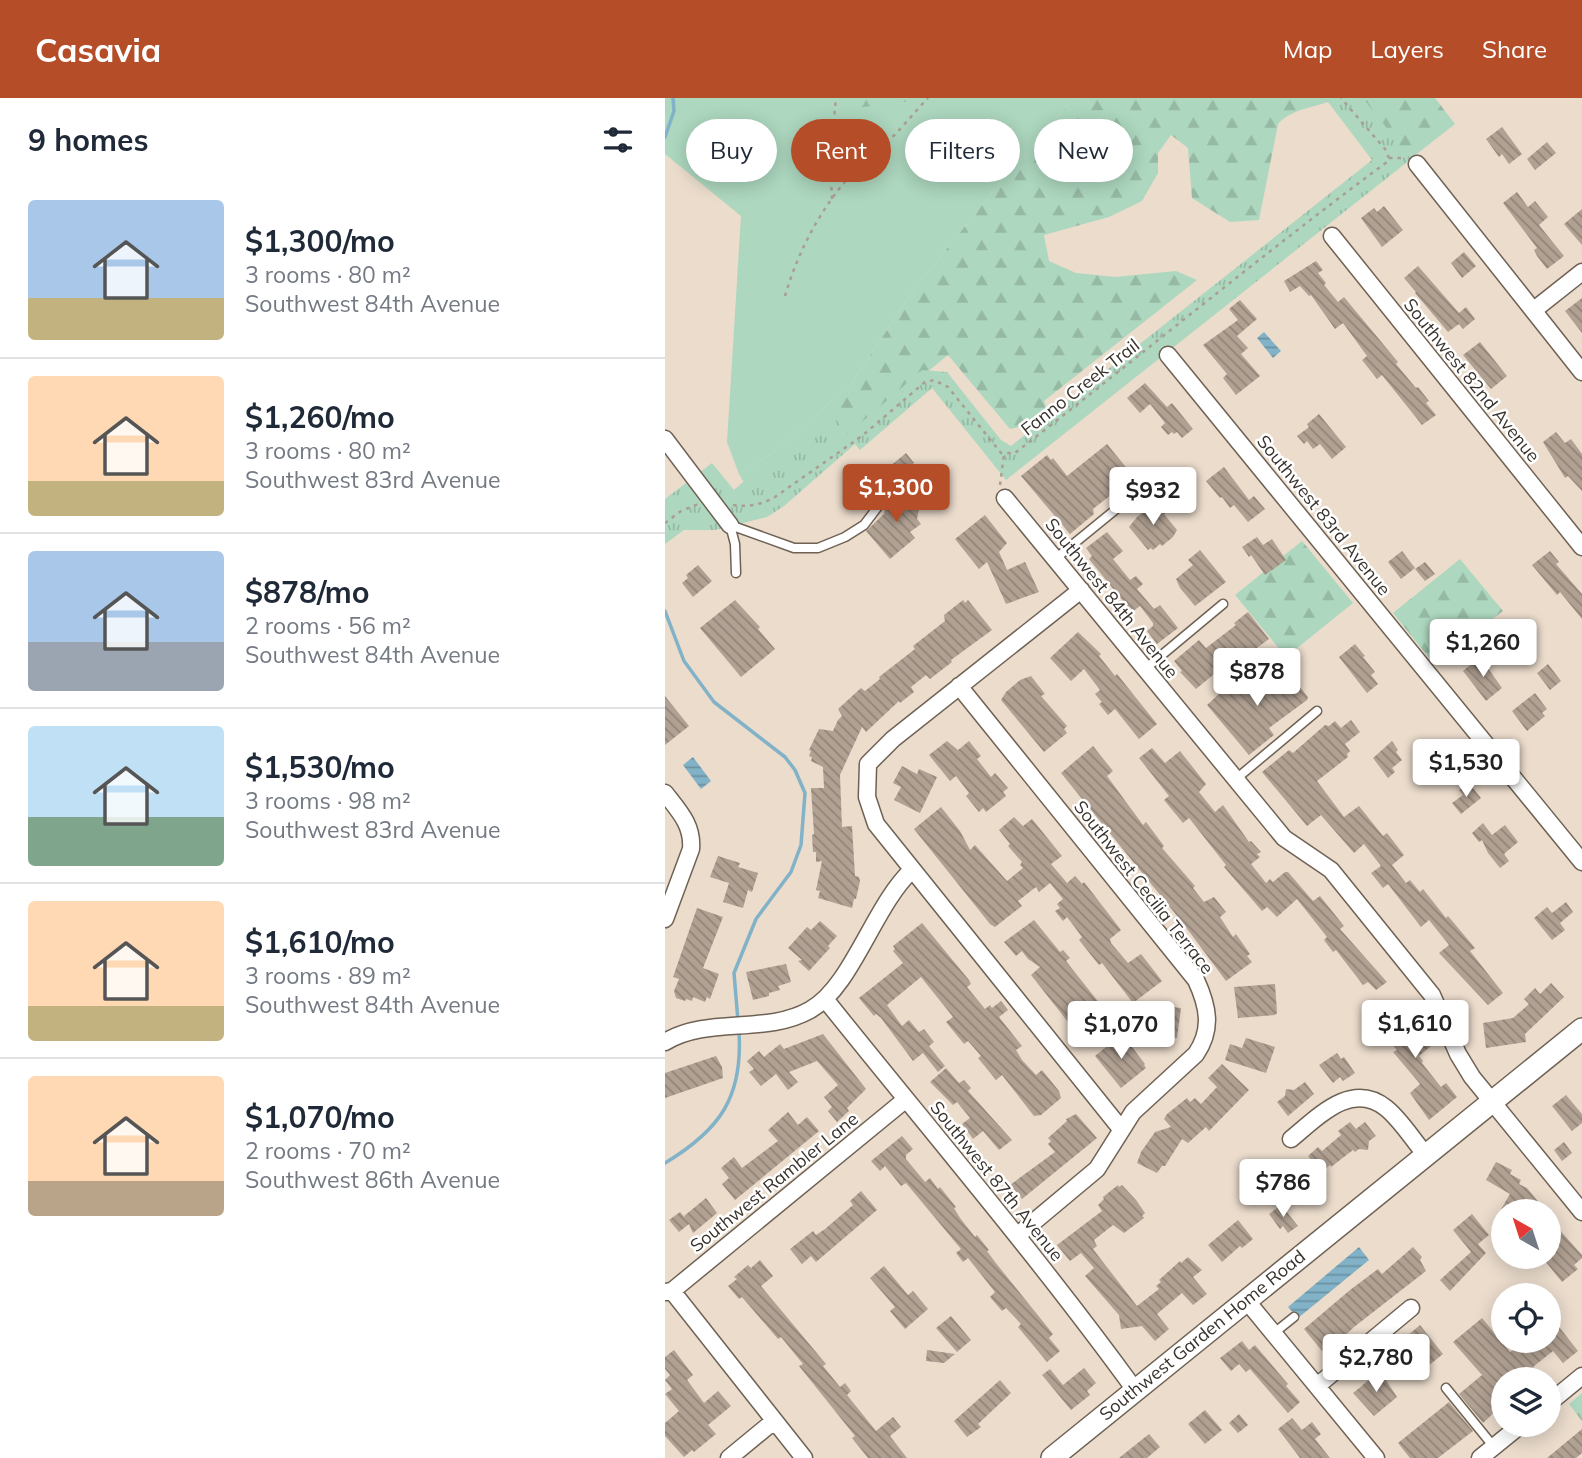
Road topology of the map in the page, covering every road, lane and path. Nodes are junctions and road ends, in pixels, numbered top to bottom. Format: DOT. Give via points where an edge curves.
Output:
graph roads {
  1 [pos="836,98"];
  2 [pos="928,98"];
  3 [pos="1341,98"];
  4 [pos="1417,164"];
  5 [pos="832,200"];
  6 [pos="1332,236"];
  7 [pos="1582,272"];
  8 [pos="785,296"];
  9 [pos="1534,310"];
  10 [pos="1168,355"];
  11 [pos="1582,372"];
  12 [pos="665,439"];
  13 [pos="1004,454"];
  14 [pos="892,488"];
  15 [pos="1142,488"];
  16 [pos="1005,498"];
  17 [pos="700,503"];
  18 [pos="731,505"];
  19 [pos="665,523"];
  20 [pos="730,526"];
  21 [pos="1582,547"];
  22 [pos="1055,559"];
  23 [pos="736,573"];
  24 [pos="1081,590"];
  25 [pos="1223,604"];
  26 [pos="1145,669"];
  27 [pos="959,686"];
  28 [pos="1317,711"];
  29 [pos="1235,779"];
  30 [pos="665,793"];
  31 [pos="1582,862"];
  32 [pos="912,870"];
  33 [pos="665,919"];
  34 [pos="825,999"];
  35 [pos="1582,1029"];
  36 [pos="666,1038"];
  37 [pos="905,1100"];
  38 [pos="1491,1101"];
  39 [pos="1121,1129"];
  40 [pos="1291,1139"];
  41 [pos="1425,1154"];
  42 [pos="1582,1212"];
  43 [pos="1018,1235"];
  44 [pos="668,1291"];
  45 [pos="1246,1300"];
  46 [pos="1411,1308"];
  47 [pos="1294,1317"];
  48 [pos="1274,1333"];
  49 [pos="1582,1376"];
  50 [pos="1317,1385"];
  51 [pos="1446,1388"];
  52 [pos="1135,1390"];
  53 [pos="1561,1393"];
  54 [pos="775,1421"];
  55 [pos="1507,1437"];
  56 [pos="1495,1447"];
  57 [pos="1064,1454"];
  58 [pos="729,1458"];
  59 [pos="804,1458"];
  60 [pos="1376,1458"];
  61 [pos="1481,1458"];
  1 -- 5 [label="path" via="830,157"];
  2 -- 5 [label="path" via="860,164"];
  3 -- 13 [label="path, Fanno Creek Trail" via="1385,149 1387,162 1015,453"];
  4 -- 9 [label="street"];
  5 -- 8 [label="path" via="811,231"];
  6 -- 21 [label="street, Southwest 82nd Avenue"];
  7 -- 9 [label="street"];
  9 -- 11 [label="street"];
  10 -- 31 [label="street, Southwest 83rd Avenue"];
  12 -- 20 [label="street"];
  13 -- 16 [label="path" via="999,482"];
  13 -- 18 [label="path" via="948,387 934,380 775,497 760,504"];
  14 -- 20 [label="lane" via="864,525 818,548 794,548"];
  15 -- 22 [label="lane"];
  16 -- 22 [label="street, Southwest 84th Avenue"];
  17 -- 19 [label="path"];
  20 -- 23 [label="lane"];
  22 -- 24 [label="street, Southwest 84th Avenue"];
  24 -- 26 [label="street, Southwest 84th Avenue"];
  24 -- 27 [label="street"];
  25 -- 26 [label="lane"];
  26 -- 29 [label="street, Southwest 84th Avenue"];
  27 -- 32 [label="street" via="867,764 867,797 876,824"];
  27 -- 39 [label="street, Southwest Cecilia Terrace" via="1196,980 1204,999 1208,1027 1196,1054 1133,1112"];
  28 -- 29 [label="lane"];
  29 -- 38 [label="street, Southwest 84th Avenue" via="1284,838 1331,870 1432,995 1458,1054"];
  30 -- 33 [label="street" via="688,823 692,836"];
  32 -- 34 [label="street" via="892,891"];
  32 -- 39 [label="street"];
  34 -- 36 [label="street" via="798,1016"];
  34 -- 37 [label="street, Southwest 87th Avenue"];
  35 -- 38 [label="main road, Southwest Garden Home Road"];
  37 -- 43 [label="street, Southwest 87th Avenue"];
  37 -- 44 [label="street, Southwest Rambler Lane"];
  38 -- 41 [label="main road, Southwest Garden Home Road"];
  38 -- 42 [label="street, Southwest 84th Avenue"];
  39 -- 43 [label="street, Southwest Cecilia Terrace" via="1097,1168"];
  40 -- 41 [label="street" via="1336,1104 1361,1098 1389,1111"];
  41 -- 45 [label="main road, Southwest Garden Home Road"];
  43 -- 52 [label="street, Southwest 87th Avenue"];
  44 -- 54 [label="street"];
  45 -- 48 [label="street"];
  45 -- 52 [label="main road, Southwest Garden Home Road"];
  46 -- 50 [label="street"];
  47 -- 48 [label="lane"];
  48 -- 50 [label="street"];
  49 -- 53 [label="street"];
  50 -- 60 [label="street"];
  51 -- 56 [label="lane"];
  52 -- 57 [label="main road, Southwest Garden Home Road"];
  54 -- 58 [label="street"];
  54 -- 59 [label="street"];
  55 -- 56 [label="street"];
  56 -- 61 [label="street"];
}
